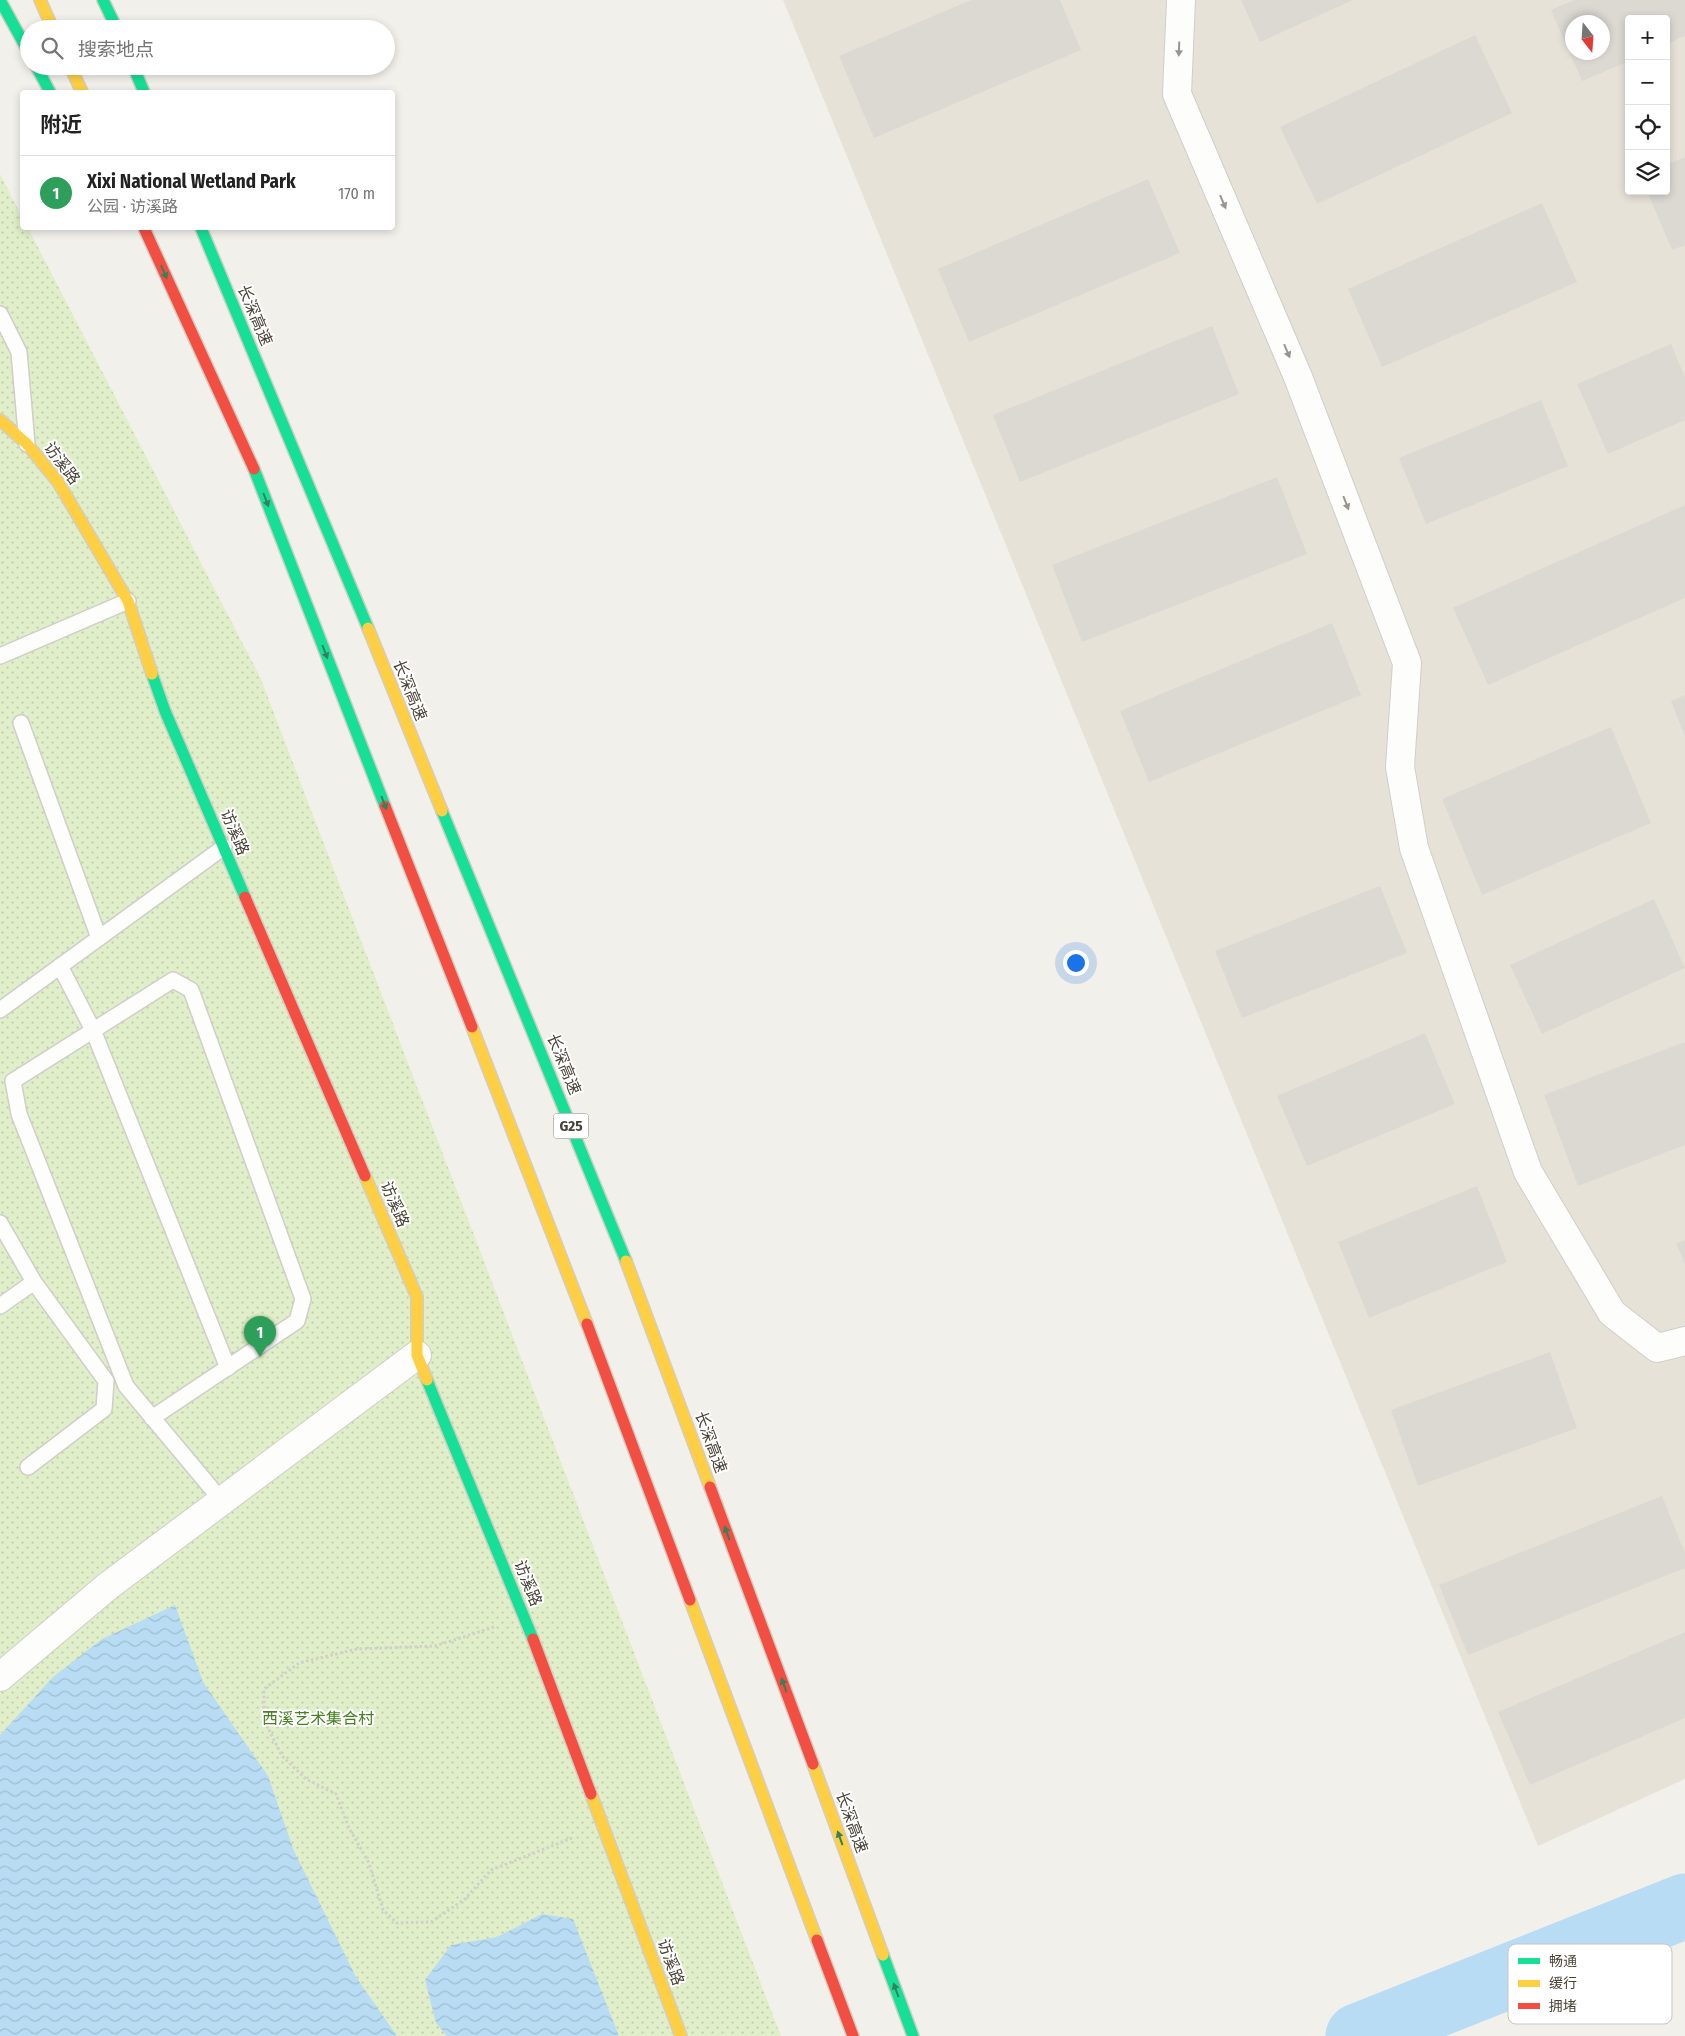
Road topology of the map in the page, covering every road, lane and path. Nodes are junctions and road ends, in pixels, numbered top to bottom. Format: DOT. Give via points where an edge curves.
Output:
graph roads {
  1 [pos="0,0"];
  2 [pos="40,0"];
  3 [pos="105,0"];
  4 [pos="1181,0"];
  5 [pos="49,20"];
  6 [pos="113,20"];
  7 [pos="20,37"];
  8 [pos="41,75"];
  9 [pos="74,75"];
  10 [pos="137,75"];
  11 [pos="49,90"];
  12 [pos="81,90"];
  13 [pos="143,90"];
  14 [pos="145,230"];
  15 [pos="202,230"];
  16 [pos="0,314"];
  17 [pos="174,322"];
  18 [pos="0,420"];
  19 [pos="26,444"];
  20 [pos="254,469"];
  21 [pos="128,601"];
  22 [pos="0,656"];
  23 [pos="21,723"];
  24 [pos="224,847"];
  25 [pos="100,938"];
  26 [pos="60,966"];
  27 [pos="0,1010"];
  28 [pos="93,1030"];
  29 [pos="0,1222"];
  30 [pos="34,1282"];
  31 [pos="0,1306"];
  32 [pos="1685,1341"];
  33 [pos="417,1355"];
  34 [pos="228,1368"];
  35 [pos="152,1418"];
  36 [pos="28,1467"];
  37 [pos="222,1501"];
  38 [pos="525,1617"];
  39 [pos="0,1677"];
  40 [pos="604,1827"];
  41 [pos="681,2036"];
  42 [pos="853,2036"];
  43 [pos="913,2036"];
  1 -- 7 [label="main road"];
  2 -- 5 [label="main road"];
  3 -- 6 [label="main road"];
  4 -- 32 [label="street, one-way" via="1177,94 1298,377 1406,663 1400,767 1414,848 1528,1172 1612,1313 1657,1348"];
  8 -- 11 [label="main road"];
  9 -- 12 [label="main road"];
  10 -- 13 [label="main road"];
  14 -- 20 [label="main road, one-way"];
  43 -- 15 [label="main road, 长深高速 / G25, one-way" via="626,1260"];
  16 -- 19 [label="lane" via="19,352"];
  17 -- 20 [label="main road"];
  18 -- 19 [label="main road, 访溪路"];
  19 -- 21 [label="main road, 访溪路" via="58,482"];
  20 -- 42 [label="main road, one-way" via="568,1277"];
  21 -- 22 [label="lane"];
  21 -- 24 [label="main road, 访溪路" via="165,711"];
  23 -- 25 [label="lane"];
  24 -- 25 [label="lane"];
  24 -- 33 [label="main road, 访溪路" via="416,1297"];
  25 -- 26 [label="lane"];
  26 -- 27 [label="lane"];
  26 -- 28 [label="lane"];
  28 -- 34 [label="lane"];
  28 -- 34 [label="lane" via="173,980 191,990 303,1299 297,1321"];
  28 -- 35 [label="lane" via="13,1081 19,1114 126,1386"];
  29 -- 30 [label="lane"];
  30 -- 31 [label="lane"];
  30 -- 36 [label="lane" via="106,1381 104,1408"];
  33 -- 37 [label="street"];
  33 -- 38 [label="main road, 访溪路"];
  34 -- 35 [label="lane"];
  35 -- 37 [label="lane"];
  37 -- 39 [label="street" via="108,1586"];
  38 -- 40 [label="main road, 访溪路"];
  38 -- 40 [label="path" via="435,1646 358,1649 299,1663 264,1689 264,1720 282,1756 306,1779 336,1794 349,1828 369,1863 383,1910 397,1924 431,1922 465,1899 491,1870"];
  40 -- 41 [label="main road, 访溪路"];
}
